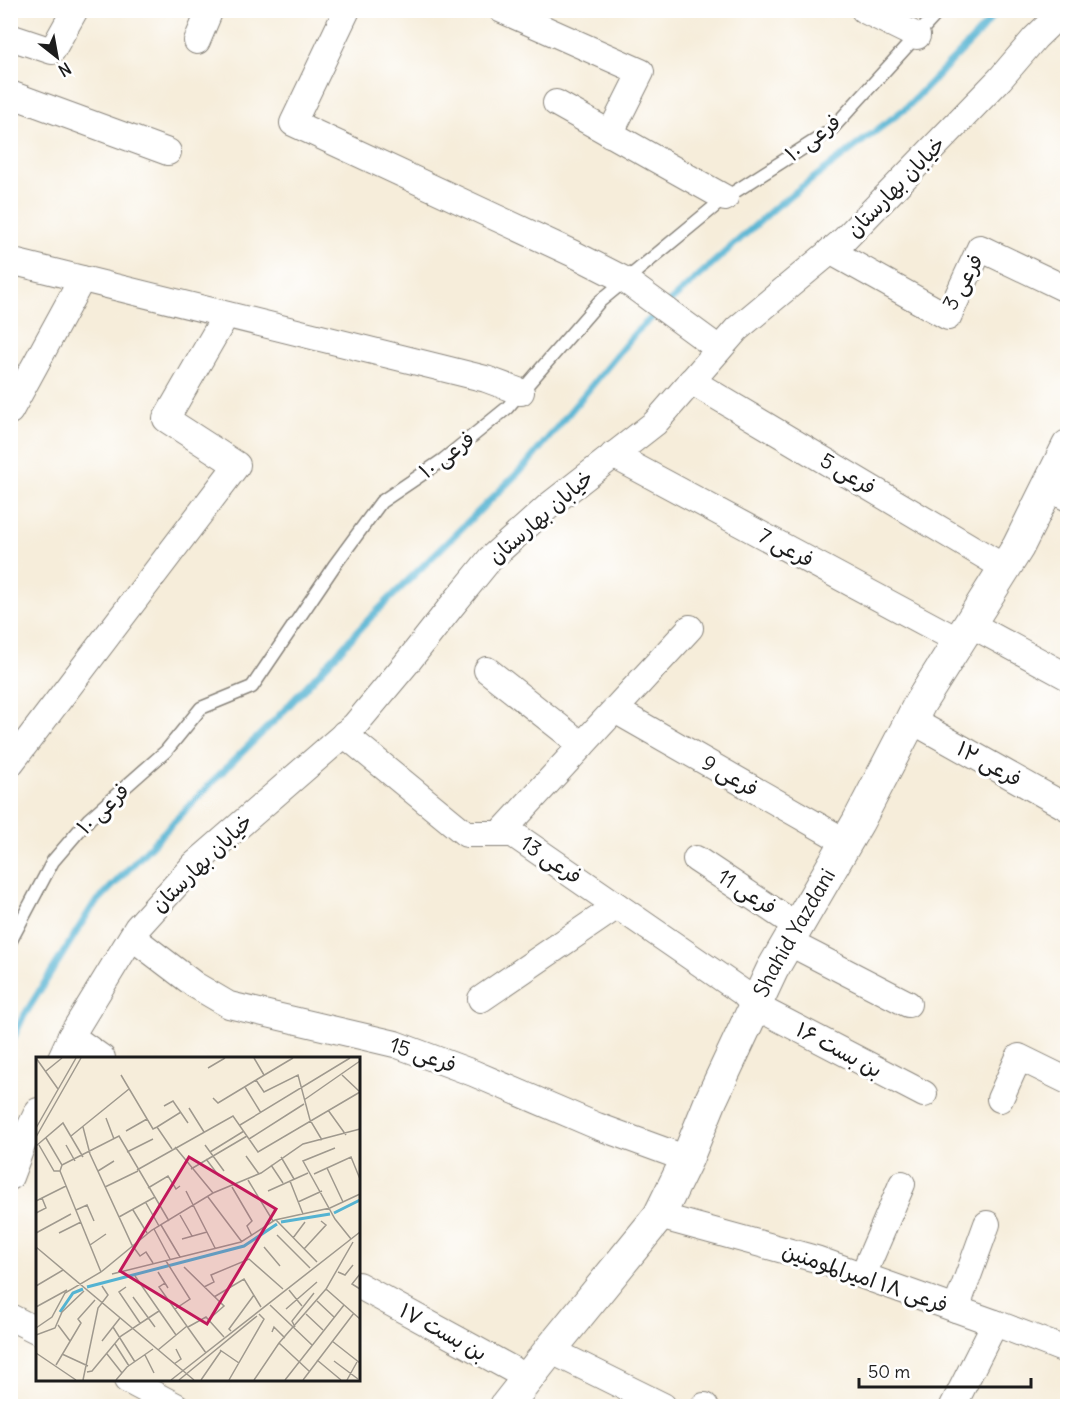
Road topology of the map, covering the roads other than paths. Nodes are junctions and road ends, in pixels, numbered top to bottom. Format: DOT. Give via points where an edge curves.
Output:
graph roads {
  1 [pos="75,10"];
  2 [pos="210,10"];
  3 [pos="347,10"];
  4 [pos="502,10"];
  5 [pos="864,10"];
  6 [pos="940,10"];
  7 [pos="1064,10"];
  8 [pos="917,36"];
  9 [pos="10,37"];
  10 [pos="197,41"];
  11 [pos="10,94"];
  12 [pos="556,103"];
  13 [pos="610,134"];
  14 [pos="168,152"];
  15 [pos="725,198"];
  16 [pos="830,251"];
  17 [pos="10,261"];
  18 [pos="82,279"];
  19 [pos="630,284"];
  20 [pos="1068,290"];
  21 [pos="226,315"];
  22 [pos="719,349"];
  23 [pos="691,381"];
  24 [pos="521,392"];
  25 [pos="10,411"];
  26 [pos="1068,446"];
  27 [pos="613,455"];
  28 [pos="1058,493"];
  29 [pos="1005,568"];
  30 [pos="690,628"];
  31 [pos="964,632"];
  32 [pos="486,670"];
  33 [pos="1068,677"];
  34 [pos="615,710"];
  35 [pos="911,720"];
  36 [pos="344,734"];
  37 [pos="582,745"];
  38 [pos="10,764"];
  39 [pos="1068,807"];
  40 [pos="500,834"];
  41 [pos="846,842"];
  42 [pos="696,859"];
  43 [pos="617,906"];
  44 [pos="793,934"];
  45 [pos="132,937"];
  46 [pos="10,942"];
  47 [pos="482,999"];
  48 [pos="908,1004"];
  49 [pos="755,1006"];
  50 [pos="66,1048"];
  51 [pos="95,1057"];
  52 [pos="1068,1080"];
  53 [pos="924,1094"];
  54 [pos="1000,1099"];
  55 [pos="36,1115"];
  56 [pos="687,1159"];
  57 [pos="10,1177"];
  58 [pos="902,1184"];
  59 [pos="659,1216"];
  60 [pos="987,1224"];
  61 [pos="863,1275"];
  62 [pos="360,1286"];
  63 [pos="956,1309"];
  64 [pos="10,1317"];
  65 [pos="995,1323"];
  66 [pos="36,1330"];
  67 [pos="550,1350"];
  68 [pos="1068,1351"];
  69 [pos="528,1378"];
  70 [pos="129,1381"];
  71 [pos="176,1407"];
  72 [pos="506,1407"];
  73 [pos="663,1407"];
  74 [pos="953,1407"];
  1 -- 9 [label="street" via="52,51"];
  2 -- 10 [label="street"];
  3 -- 19 [label="street" via="294,123"];
  4 -- 13 [label="street" via="641,72"];
  5 -- 8 [label="street"];
  6 -- 8 [label="lane, فرعی ۱۰"];
  7 -- 16 [label="street, خیابان بهارستان"];
  8 -- 15 [label="lane, فرعی ۱۰" via="830,131"];
  11 -- 14 [label="street"];
  12 -- 13 [label="street"];
  13 -- 15 [label="street"];
  15 -- 19 [label="lane, فرعی ۱۰"];
  16 -- 20 [label="street, فرعی 3" via="948,317 980,248"];
  16 -- 22 [label="street, خیابان بهارستان" via="737,329"];
  17 -- 18 [label="street"];
  18 -- 21 [label="street"];
  18 -- 25 [label="street"];
  19 -- 22 [label="street"];
  19 -- 24 [label="lane, فرعی ۱۰" via="599,302"];
  21 -- 24 [label="street" via="486,379"];
  21 -- 38 [label="street" via="166,419 237,465"];
  22 -- 23 [label="street, خیابان بهارستان"];
  23 -- 27 [label="street, خیابان بهارستان" via="655,423"];
  23 -- 29 [label="street, فرعی 5"];
  24 -- 46 [label="lane, فرعی ۱۰" via="443,460 381,502 252,687 201,708 166,751 89,819 53,861"];
  26 -- 28 [label="street, Shahid Yazdani"];
  27 -- 31 [label="street, فرعی 7"];
  27 -- 36 [label="street, خیابان بهارستان" via="490,559"];
  28 -- 29 [label="street, Shahid Yazdani"];
  29 -- 31 [label="street, Shahid Yazdani"];
  30 -- 34 [label="street"];
  31 -- 33 [label="street"];
  31 -- 35 [label="street, Shahid Yazdani"];
  32 -- 37 [label="street"];
  34 -- 37 [label="street"];
  34 -- 41 [label="street, فرعی 9"];
  35 -- 39 [label="street, فرعی ۱۲"];
  35 -- 41 [label="street, Shahid Yazdani"];
  36 -- 40 [label="street, فرعی 13" via="466,834"];
  36 -- 45 [label="street, خیابان بهارستان" via="195,864"];
  37 -- 40 [label="street"];
  40 -- 43 [label="street, فرعی 13" via="513,834"];
  41 -- 44 [label="street, Shahid Yazdani"];
  42 -- 44 [label="street, فرعی 11"];
  43 -- 47 [label="street"];
  43 -- 49 [label="street, فرعی 13" via="742,992"];
  44 -- 48 [label="street, فرعی 11"];
  44 -- 49 [label="street, Shahid Yazdani"];
  45 -- 50 [label="street, خیابان بهارستان"];
  45 -- 56 [label="street, فرعی 15" via="195,985 229,1005 395,1044"];
  49 -- 53 [label="street, بن بست ۱۶"];
  49 -- 56 [label="street, Shahid Yazdani"];
  50 -- 51 [label="street"];
  52 -- 54 [label="street" via="1019,1057"];
  55 -- 57 [label="street"];
  56 -- 59 [label="street, Shahid Yazdani"];
  58 -- 61 [label="street"];
  59 -- 61 [label="street, فرعی ۱۸ امیرالمومنین" via="816,1258"];
  59 -- 67 [label="street, Shahid Yazdani"];
  60 -- 63 [label="street"];
  61 -- 63 [label="street, فرعی ۱۸ امیرالمومنین"];
  62 -- 69 [label="street, بن بست ۱۷"];
  63 -- 65 [label="street, فرعی ۱۸ امیرالمومنین"];
  64 -- 66 [label="street"];
  65 -- 68 [label="street, فرعی ۱۸ امیرالمومنین"];
  65 -- 74 [label="street"];
  67 -- 69 [label="street, Shahid Yazdani"];
  67 -- 73 [label="street"];
  69 -- 72 [label="street, Shahid Yazdani"];
  70 -- 71 [label="street"];
}
